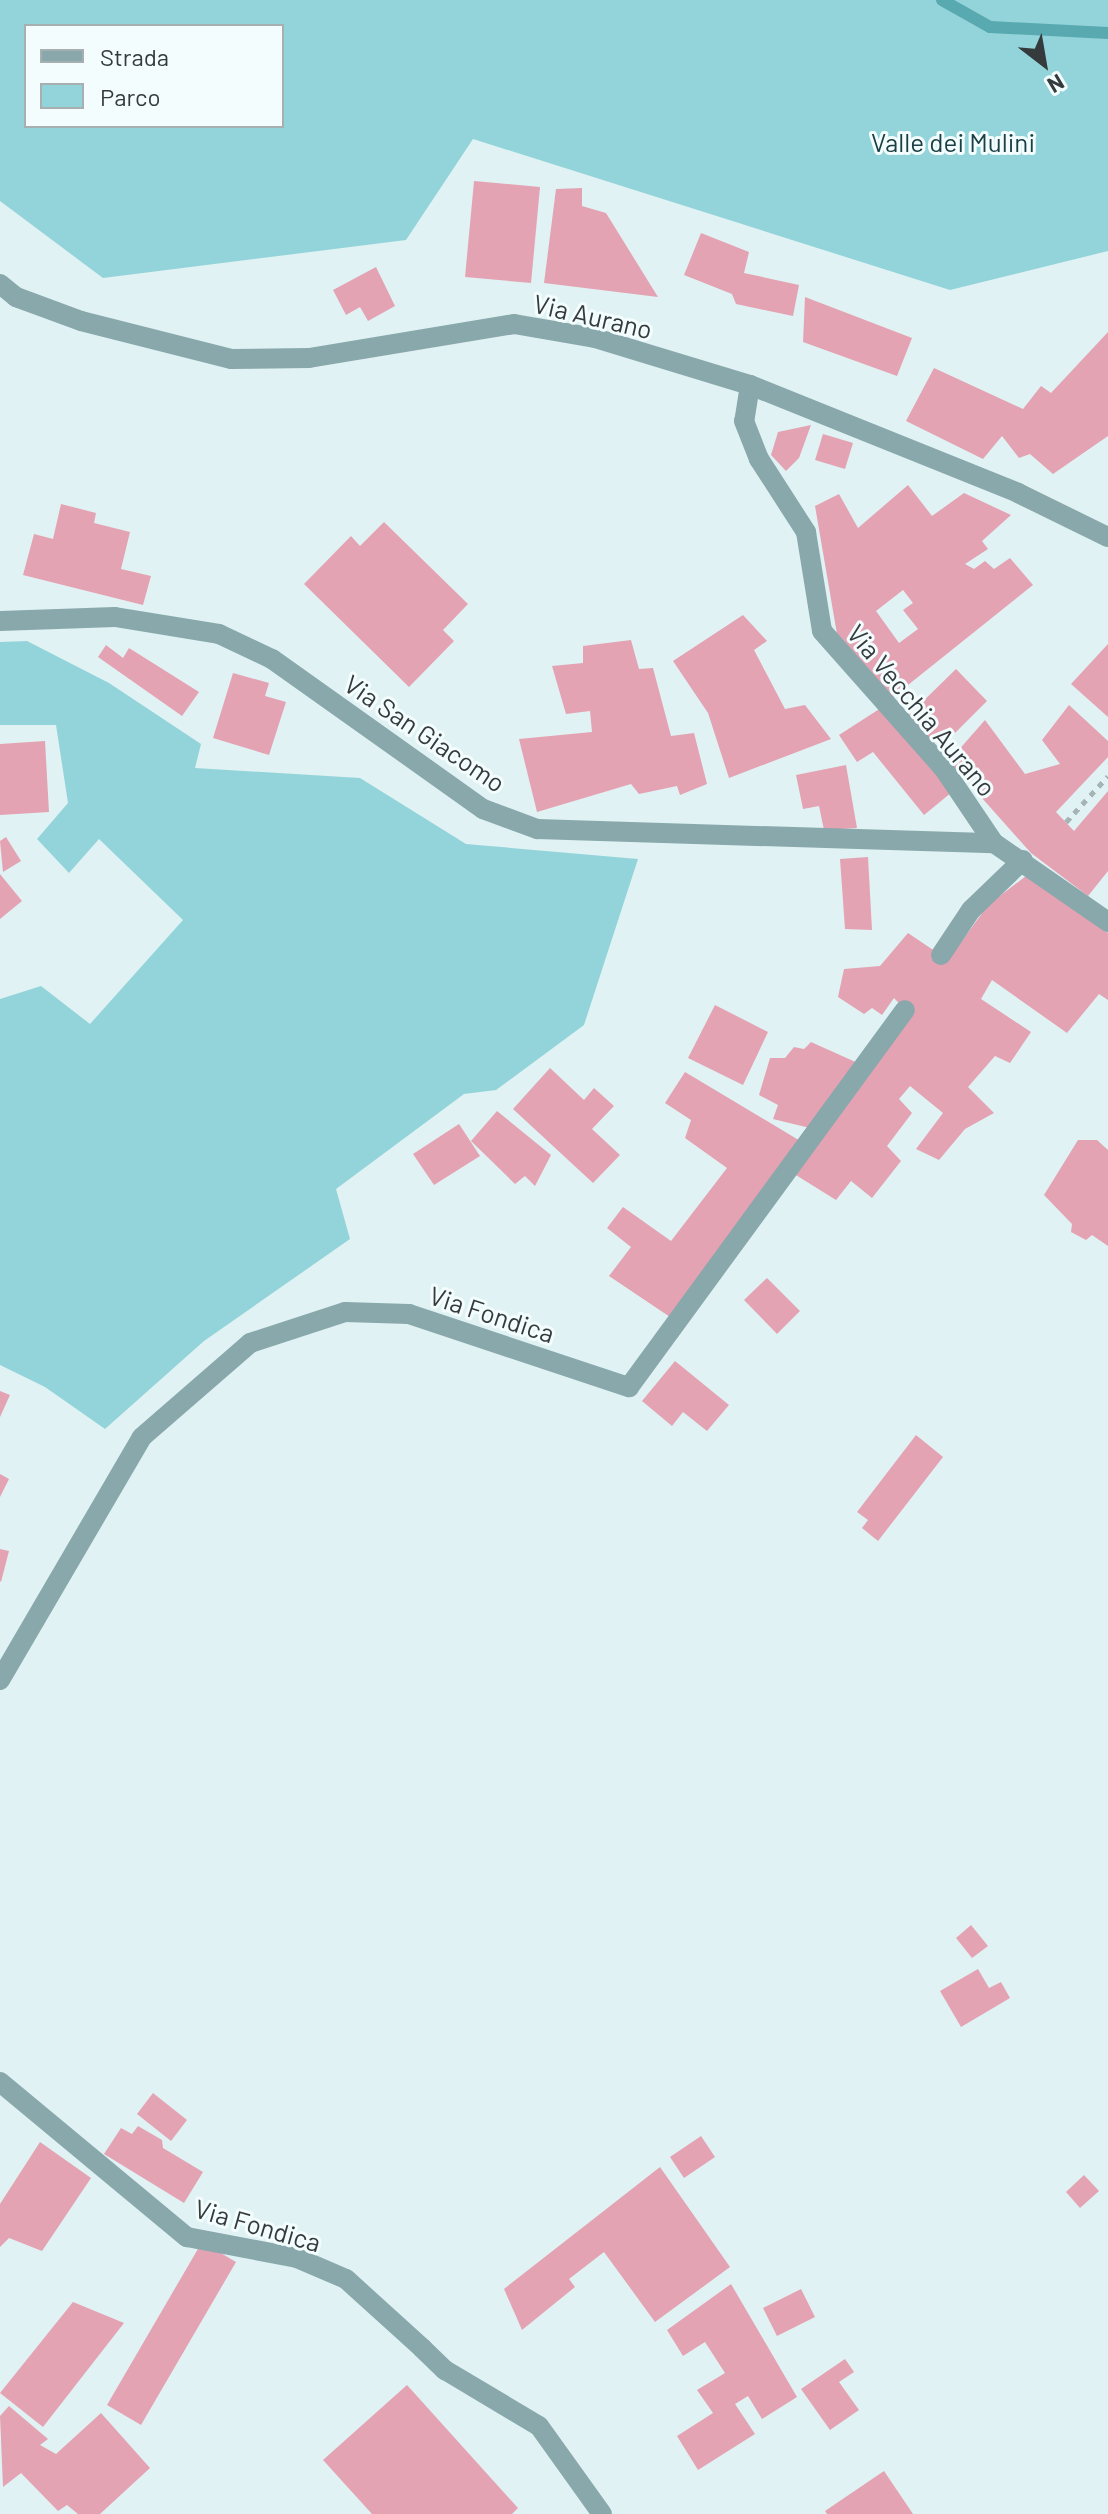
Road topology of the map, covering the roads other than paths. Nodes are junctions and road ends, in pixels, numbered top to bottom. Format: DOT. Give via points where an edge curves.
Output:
graph roads {
  1 [pos="0,284"];
  2 [pos="750,385"];
  3 [pos="1108,537"];
  4 [pos="0,621"];
  5 [pos="994,843"];
  6 [pos="1027,857"];
  7 [pos="1108,922"];
  8 [pos="941,955"];
  9 [pos="905,1010"];
  10 [pos="0,1680"];
  11 [pos="0,2082"];
  12 [pos="602,2514"];
  1 -- 2 [label="street, Via Aurano" via="16,297 81,321 231,359 309,358 514,324 595,338"];
  2 -- 3 [label="street, Via Aurano" via="1018,493"];
  2 -- 5 [label="street, Via Vecchia Aurano" via="744,421 759,459 806,532 822,631 944,769"];
  4 -- 5 [label="street, Via San Giacomo" via="115,617 219,634 272,659 483,809 537,829"];
  5 -- 6 [label="street, Via San Giacomo"];
  6 -- 7 [label="street"];
  6 -- 8 [label="street" via="971,910"];
  9 -- 10 [label="street, Via Fondica" via="629,1387 409,1314 345,1312 250,1343 142,1437"];
  11 -- 12 [label="street, Via Fondica" via="187,2237 297,2258 346,2279 445,2370 539,2426"];
}
